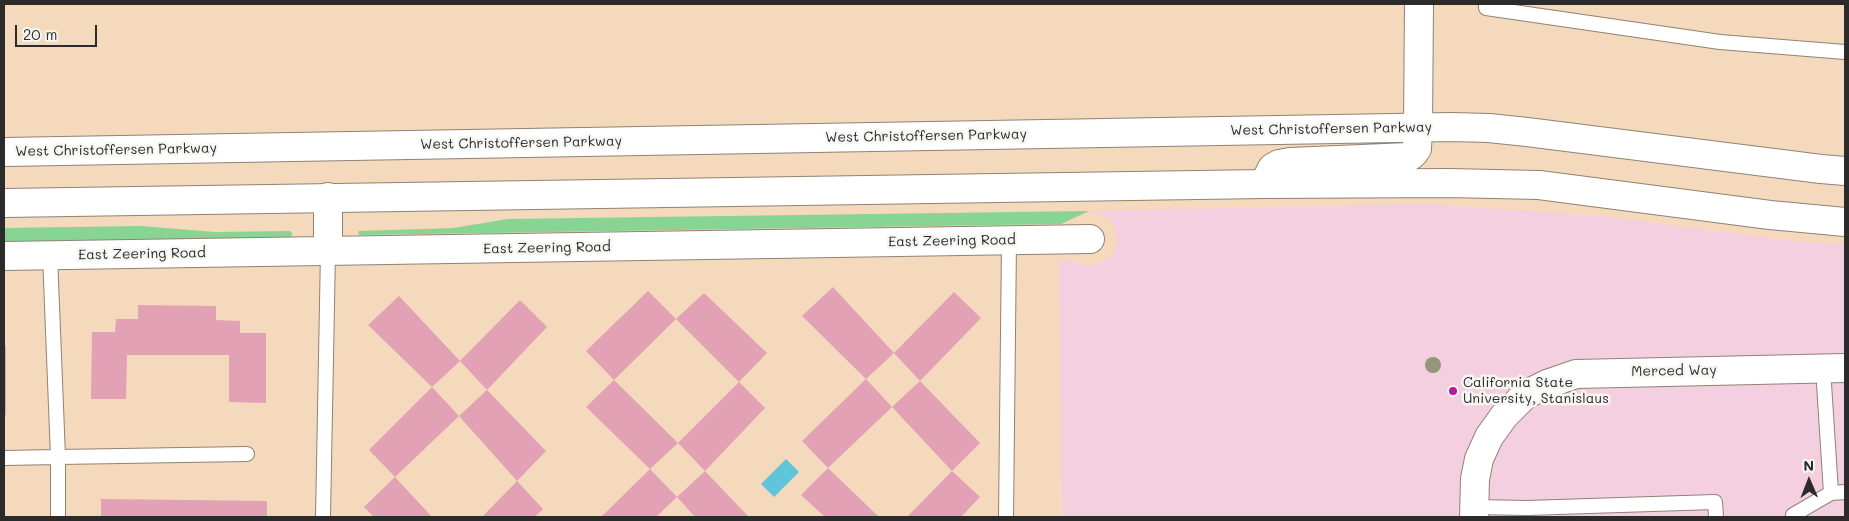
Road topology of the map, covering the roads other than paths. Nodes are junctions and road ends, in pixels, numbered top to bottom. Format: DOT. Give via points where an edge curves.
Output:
graph roads {
  1 [pos="1419,4"];
  2 [pos="1486,4"];
  3 [pos="1845,52"];
  4 [pos="1418,127"];
  5 [pos="4,152"];
  6 [pos="1845,170"];
  7 [pos="1264,184"];
  8 [pos="328,197"];
  9 [pos="4,203"];
  10 [pos="1845,222"];
  11 [pos="1090,239"];
  12 [pos="1009,241"];
  13 [pos="328,251"];
  14 [pos="4,256"];
  15 [pos="50,256"];
  16 [pos="1834,368"];
  17 [pos="247,454"];
  18 [pos="58,457"];
  19 [pos="4,458"];
  20 [pos="1845,492"];
  21 [pos="1830,493"];
  22 [pos="1474,512"];
  23 [pos="58,517"];
  24 [pos="323,517"];
  25 [pos="1006,517"];
  26 [pos="1716,517"];
  27 [pos="1793,517"];
  1 -- 4 [label="street"];
  2 -- 3 [label="lane" via="1486,8 1720,42"];
  4 -- 5 [label="street, West Christoffersen Parkway"];
  4 -- 6 [label="street, West Christoffersen Parkway" via="1489,128"];
  4 -- 7 [label="street" via="1417,149 1409,157 1279,164 1272,168"];
  7 -- 8 [label="street"];
  7 -- 10 [label="street" via="1539,185"];
  8 -- 9 [label="street"];
  8 -- 13 [label="street"];
  11 -- 12 [label="street, East Zeering Road"];
  12 -- 13 [label="street, East Zeering Road"];
  12 -- 25 [label="lane"];
  13 -- 15 [label="street, East Zeering Road"];
  13 -- 24 [label="lane"];
  14 -- 15 [label="street, East Zeering Road"];
  15 -- 18 [label="lane"];
  16 -- 21 [label="lane"];
  16 -- 22 [label="street, Merced Way" via="1576,374 1547,384 1525,395 1489,437 1475,479"];
  17 -- 18 [label="lane"];
  18 -- 19 [label="lane"];
  18 -- 23 [label="lane"];
  20 -- 21 [label="lane"];
  21 -- 27 [label="lane"];
  22 -- 26 [label="lane" via="1715,502"];
}
